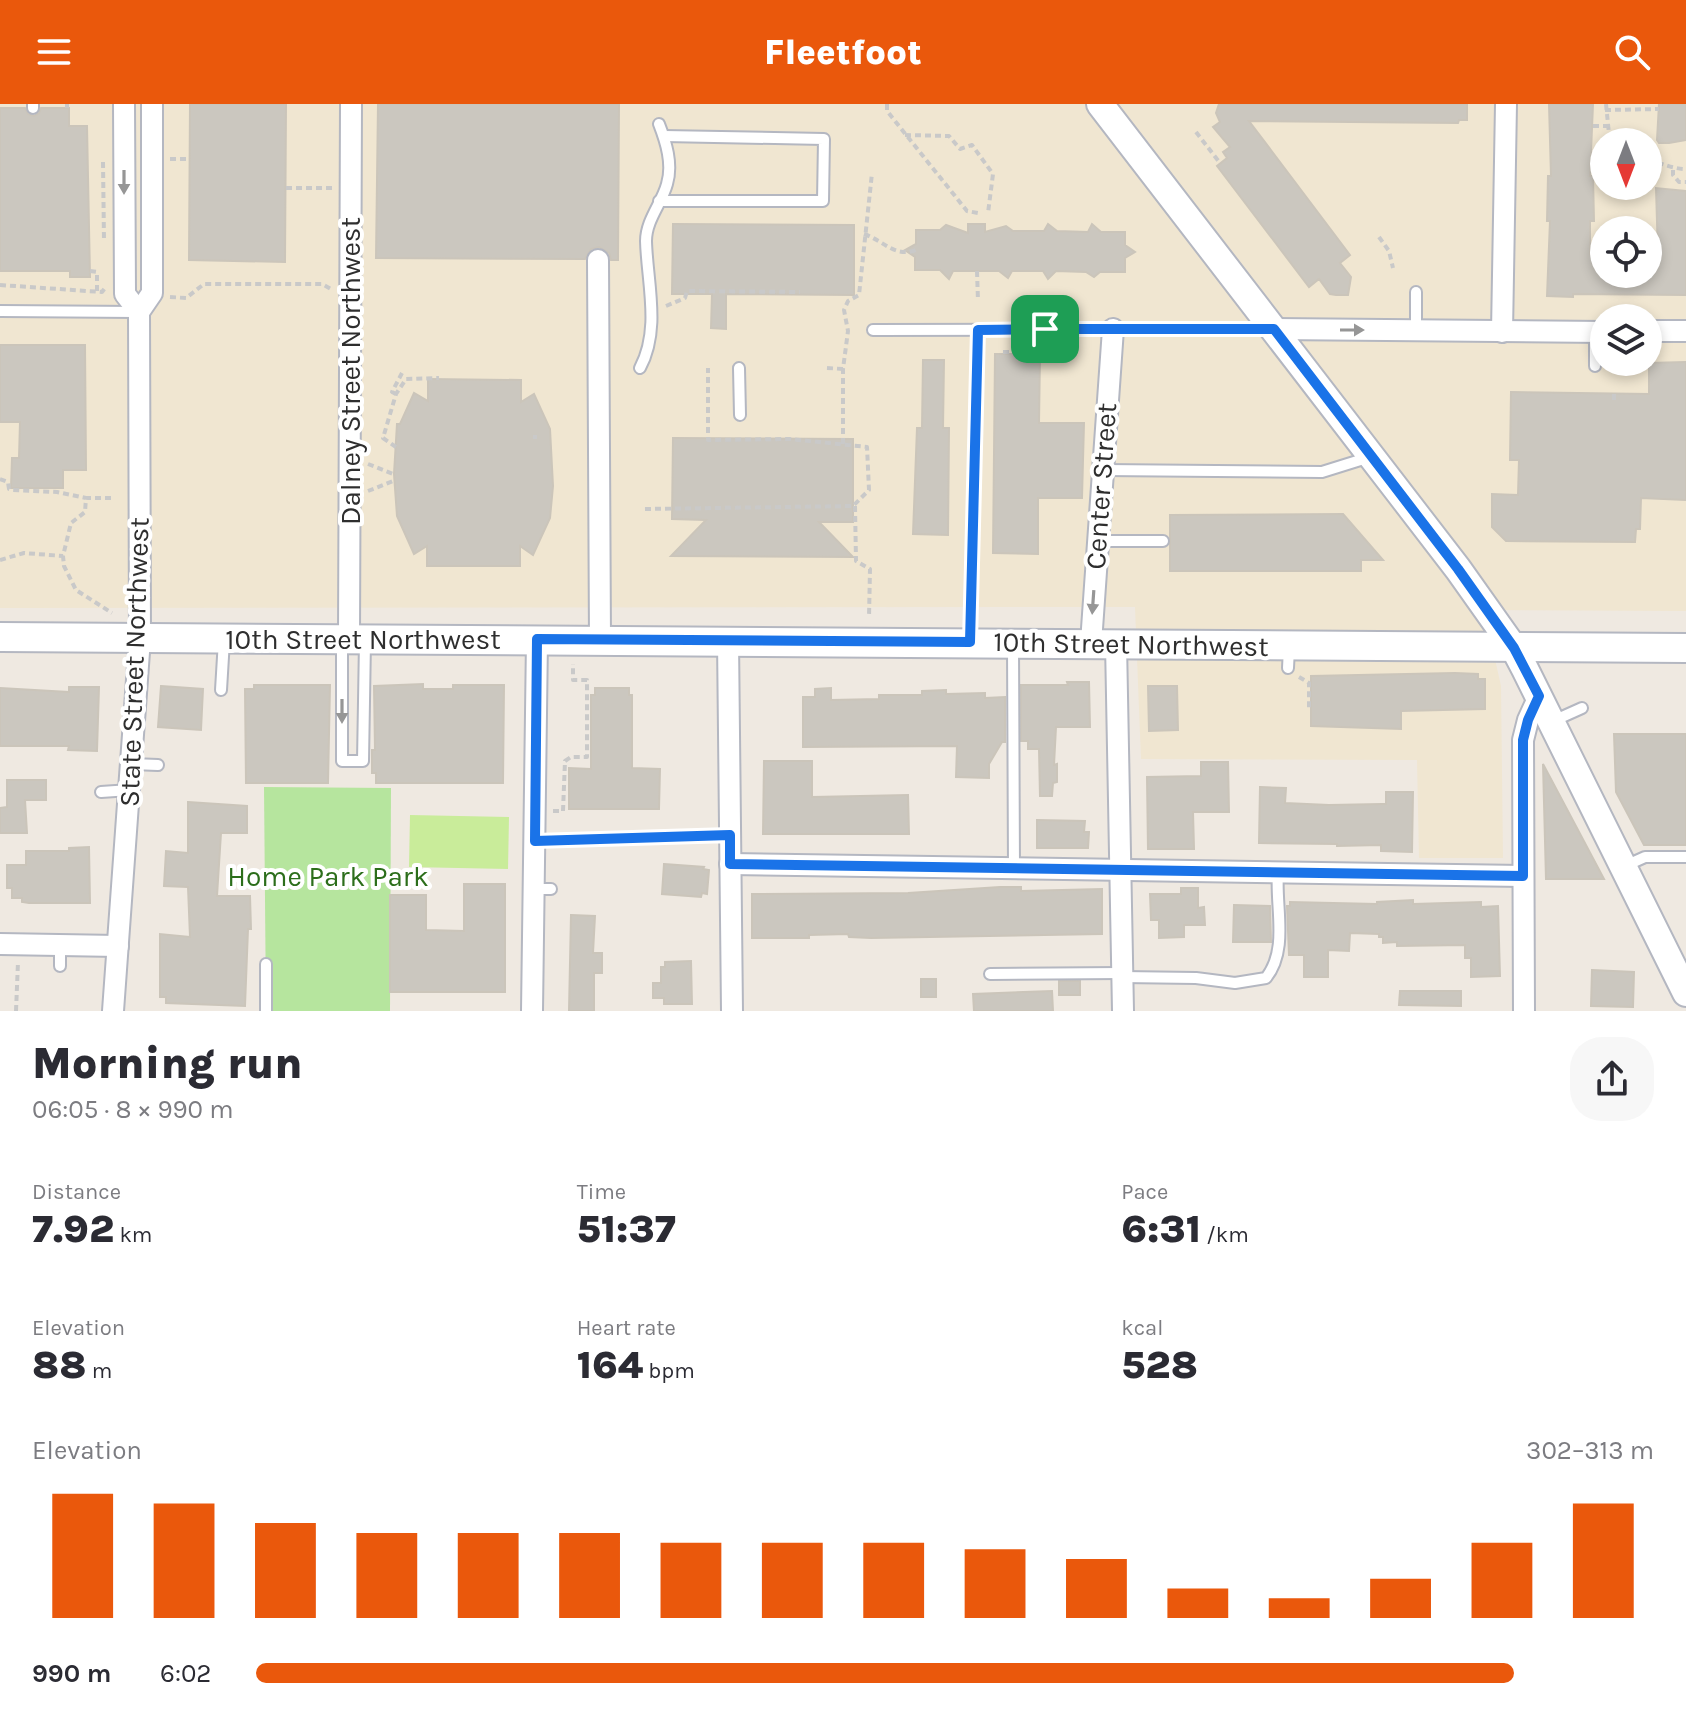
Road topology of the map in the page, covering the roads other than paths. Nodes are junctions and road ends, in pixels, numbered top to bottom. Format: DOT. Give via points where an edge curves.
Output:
graph roads {
  1 [pos="124,104"];
  2 [pos="152,104"];
  3 [pos="351,104"];
  4 [pos="1100,104"];
  5 [pos="1506,104"];
  6 [pos="659,124"];
  7 [pos="664,136"];
  8 [pos="659,201"];
  9 [pos="598,260"];
  10 [pos="1416,292"];
  11 [pos="0,311"];
  12 [pos="139,312"];
  13 [pos="1113,329"];
  14 [pos="1274,329"];
  15 [pos="873,330"];
  16 [pos="978,330"];
  17 [pos="1416,331"];
  18 [pos="1662,331"];
  19 [pos="1686,331"];
  20 [pos="1502,332"];
  21 [pos="1590,332"];
  22 [pos="640,368"];
  23 [pos="739,368"];
  24 [pos="740,415"];
  25 [pos="1371,456"];
  26 [pos="1103,470"];
  27 [pos="1098,541"];
  28 [pos="1163,541"];
  29 [pos="0,637"];
  30 [pos="140,638"];
  31 [pos="224,639"];
  32 [pos="352,639"];
  33 [pos="537,639"];
  34 [pos="600,640"];
  35 [pos="728,640"];
  36 [pos="970,642"];
  37 [pos="1013,642"];
  38 [pos="1103,643"];
  39 [pos="1514,648"];
  40 [pos="1686,648"];
  41 [pos="221,690"];
  42 [pos="1539,696"];
  43 [pos="1582,708"];
  44 [pos="1551,722"];
  45 [pos="132,764"];
  46 [pos="158,765"];
  47 [pos="130,790"];
  48 [pos="101,792"];
  49 [pos="730,835"];
  50 [pos="535,841"];
  51 [pos="1686,857"];
  52 [pos="730,864"];
  53 [pos="1624,867"];
  54 [pos="1014,868"];
  55 [pos="1119,870"];
  56 [pos="1278,872"];
  57 [pos="1523,876"];
  58 [pos="0,944"];
  59 [pos="60,945"];
  60 [pos="118,946"];
  61 [pos="266,964"];
  62 [pos="60,966"];
  63 [pos="990,974"];
  64 [pos="1122,975"];
  65 [pos="1686,993"];
  66 [pos="113,1011"];
  67 [pos="266,1011"];
  68 [pos="532,1011"];
  69 [pos="732,1011"];
  70 [pos="1123,1011"];
  71 [pos="1524,1011"];
  1 -- 12 [label="street, State Street Northwest, one-way" via="125,294"];
  2 -- 12 [label="street, State Street Northwest" via="152,293"];
  3 -- 32 [label="street, Dalney Street Northwest"];
  4 -- 14 [label="street"];
  5 -- 20 [label="street"];
  6 -- 7 [label="lane"];
  7 -- 8 [label="lane" via="668,182"];
  7 -- 8 [label="lane" via="824,139 823,201"];
  8 -- 22 [label="lane" via="646,238 652,309 647,355"];
  9 -- 34 [label="street"];
  10 -- 17 [label="lane"];
  11 -- 12 [label="lane"];
  12 -- 30 [label="street, State Street Northwest"];
  13 -- 14 [label="lane"];
  13 -- 16 [label="lane"];
  13 -- 26 [label="street, Center Street"];
  14 -- 17 [label="street, one-way"];
  14 -- 25 [label="street"];
  15 -- 16 [label="lane"];
  16 -- 36 [label="lane"];
  17 -- 20 [label="street"];
  18 -- 19 [label="street"];
  20 -- 21 [label="street"];
  23 -- 24 [label="lane"];
  25 -- 26 [label="lane" via="1322,472"];
  25 -- 39 [label="street"];
  26 -- 27 [label="street, Center Street"];
  27 -- 28 [label="lane"];
  27 -- 38 [label="street, Center Street, one-way"];
  29 -- 30 [label="main road, 10th Street Northwest"];
  30 -- 31 [label="main road, 10th Street Northwest"];
  30 -- 45 [label="street, State Street Northwest"];
  31 -- 32 [label="main road, 10th Street Northwest"];
  31 -- 41 [label="lane"];
  32 -- 32 [label="lane, one-way" via="342,761 363,761"];
  32 -- 33 [label="main road, 10th Street Northwest"];
  33 -- 34 [label="main road, 10th Street Northwest"];
  33 -- 50 [label="street"];
  34 -- 35 [label="main road, 10th Street Northwest"];
  35 -- 36 [label="main road, 10th Street Northwest"];
  35 -- 49 [label="street"];
  36 -- 37 [label="main road, 10th Street Northwest"];
  37 -- 38 [label="main road, 10th Street Northwest"];
  37 -- 54 [label="lane"];
  38 -- 39 [label="main road, 10th Street Northwest" via="1291,661"];
  38 -- 55 [label="street, Center Street"];
  39 -- 40 [label="main road, 10th Street Northwest"];
  39 -- 42 [label="street"];
  42 -- 44 [label="street"];
  42 -- 57 [label="street" via="1523,740 1517,825"];
  43 -- 44 [label="lane"];
  44 -- 53 [label="street"];
  45 -- 46 [label="lane"];
  45 -- 47 [label="street, State Street Northwest"];
  47 -- 48 [label="lane"];
  47 -- 60 [label="street, State Street Northwest"];
  49 -- 50 [label="lane"];
  49 -- 52 [label="street"];
  50 -- 68 [label="street" via="542,889"];
  51 -- 53 [label="lane" via="1645,857"];
  52 -- 54 [label="street"];
  52 -- 69 [label="street"];
  53 -- 65 [label="street"];
  54 -- 55 [label="street"];
  55 -- 56 [label="street"];
  55 -- 64 [label="street, Center Street"];
  56 -- 57 [label="street"];
  56 -- 64 [label="lane" via="1276,965 1266,978 1235,983"];
  57 -- 71 [label="street"];
  58 -- 59 [label="street"];
  59 -- 60 [label="street"];
  59 -- 62 [label="lane"];
  60 -- 66 [label="street, State Street Northwest"];
  61 -- 67 [label="lane"];
  63 -- 64 [label="lane"];
  64 -- 70 [label="street, Center Street"];
}
